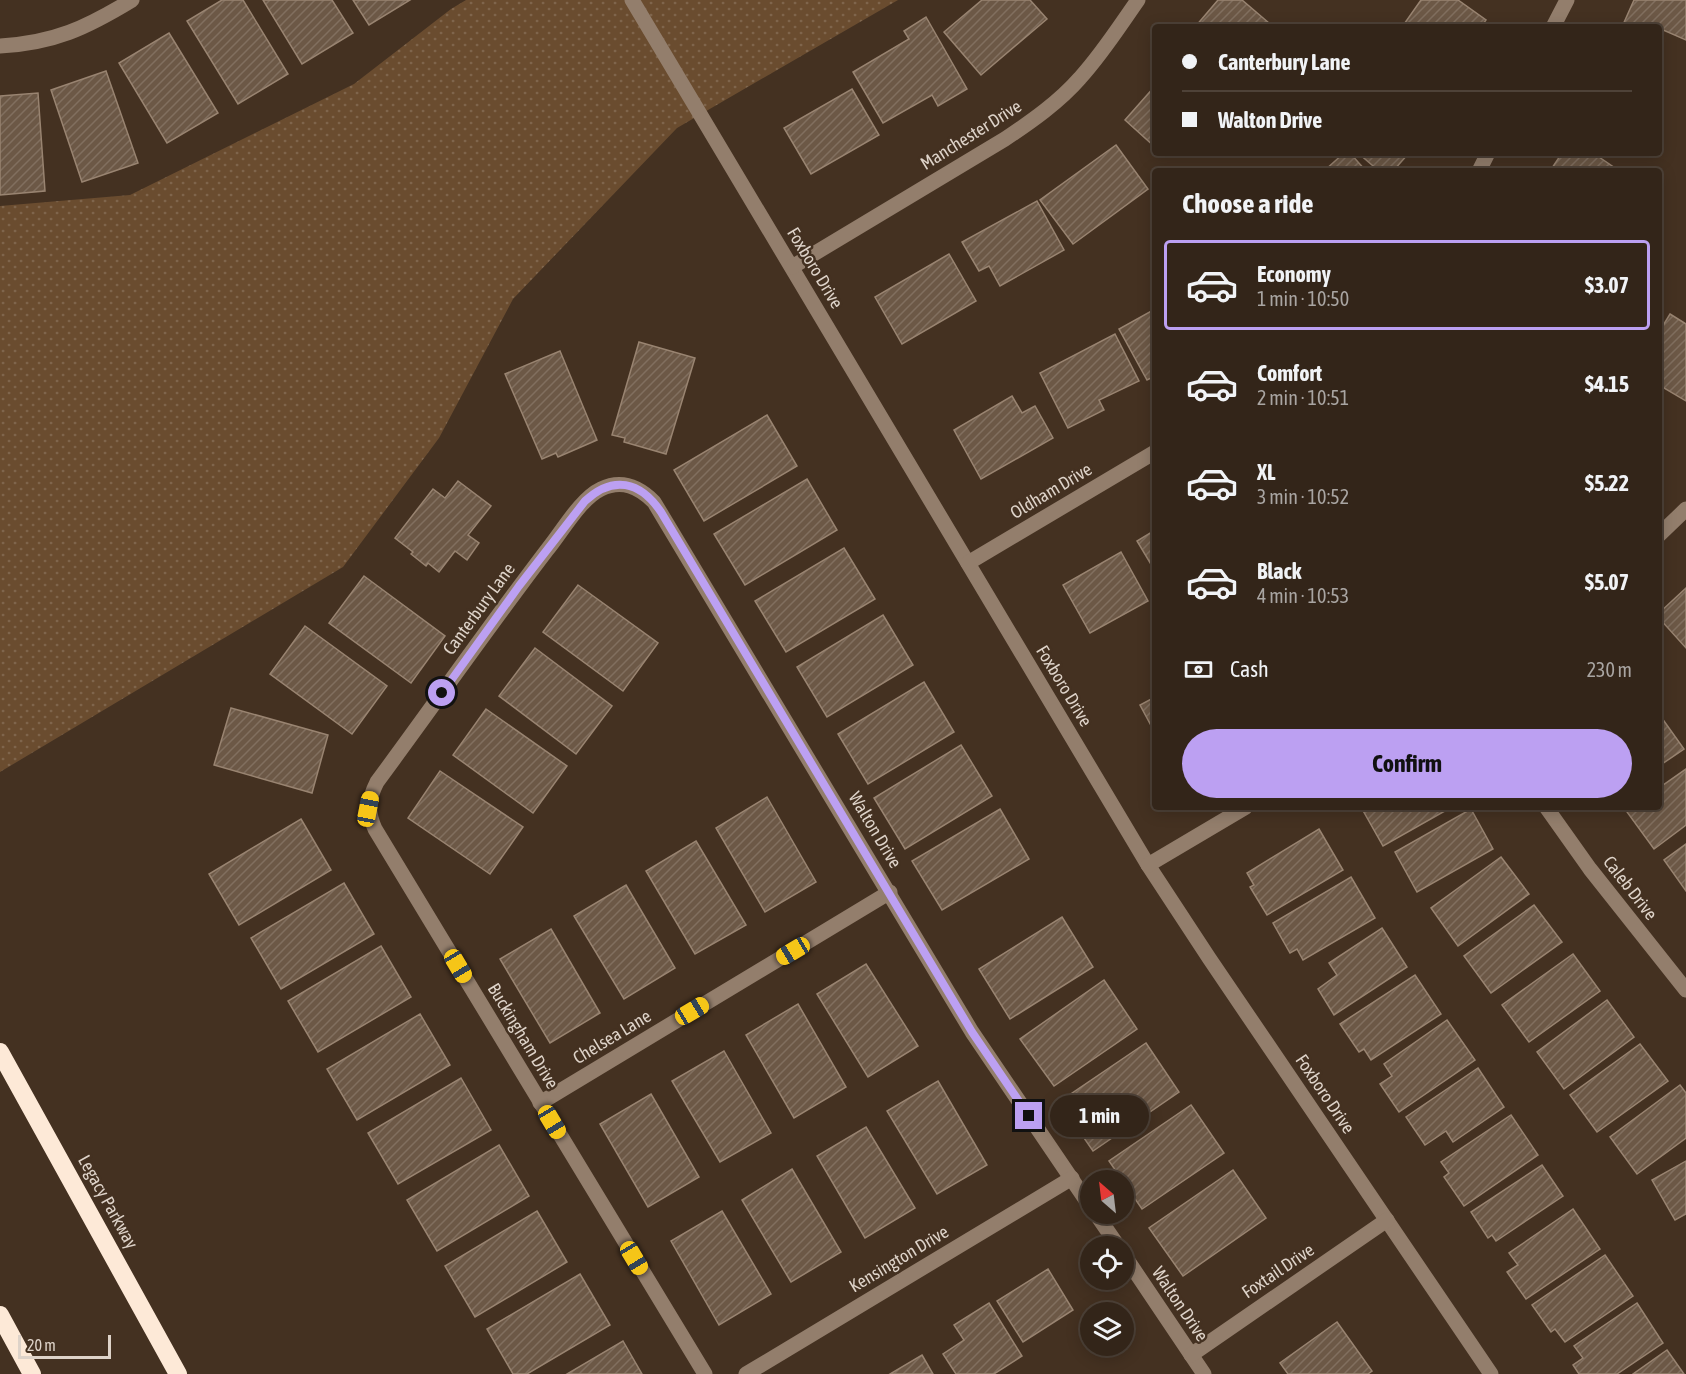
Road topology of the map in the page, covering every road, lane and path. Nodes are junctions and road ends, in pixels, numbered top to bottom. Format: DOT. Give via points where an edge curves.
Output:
graph roads {
  1 [pos="132,0"];
  2 [pos="632,0"];
  3 [pos="1138,0"];
  4 [pos="1567,0"];
  5 [pos="1555,24"];
  6 [pos="0,46"];
  7 [pos="792,267"];
  8 [pos="1152,454"];
  9 [pos="622,484"];
  10 [pos="1686,509"];
  11 [pos="1662,532"];
  12 [pos="968,563"];
  13 [pos="368,809"];
  14 [pos="1240,810"];
  15 [pos="1548,810"];
  16 [pos="1148,865"];
  17 [pos="890,892"];
  18 [pos="1686,990"];
  19 [pos="0,1052"];
  20 [pos="540,1103"];
  21 [pos="1072,1178"];
  22 [pos="1080,1190"];
  23 [pos="1387,1220"];
  24 [pos="1134,1270"];
  25 [pos="0,1315"];
  26 [pos="1191,1355"];
  27 [pos="32,1374"];
  28 [pos="178,1374"];
  29 [pos="705,1374"];
  30 [pos="746,1374"];
  31 [pos="1204,1374"];
  32 [pos="1491,1374"];
  1 -- 6 [label="street" via="60,37"];
  2 -- 7 [label="street, Foxboro Drive"];
  3 -- 7 [label="street, Manchester Drive" via="1080,79 1032,121"];
  4 -- 5 [label="street"];
  7 -- 12 [label="street, Foxboro Drive"];
  8 -- 12 [label="street, Oldham Drive"];
  9 -- 13 [label="street, Canterbury Lane" via="602,489 585,501 377,782"];
  9 -- 17 [label="street, Walton Drive" via="645,493 661,512"];
  10 -- 11 [label="street"];
  12 -- 16 [label="street, Foxboro Drive"];
  13 -- 20 [label="street, Buckingham Drive" via="375,829"];
  14 -- 16 [label="street"];
  15 -- 18 [label="street, Caleb Drive"];
  16 -- 23 [label="street, Foxboro Drive"];
  17 -- 20 [label="street, Chelsea Lane"];
  17 -- 21 [label="street, Walton Drive" via="972,1032"];
  19 -- 28 [label="highway, Legacy Parkway"];
  20 -- 29 [label="street, Buckingham Drive"];
  21 -- 22 [label="street, Walton Drive"];
  21 -- 30 [label="street, Kensington Drive"];
  23 -- 26 [label="street, Foxtail Drive"];
  23 -- 32 [label="street, Foxboro Drive"];
  24 -- 26 [label="street, Walton Drive"];
  25 -- 27 [label="highway"];
  26 -- 31 [label="street, Walton Drive"];
}
